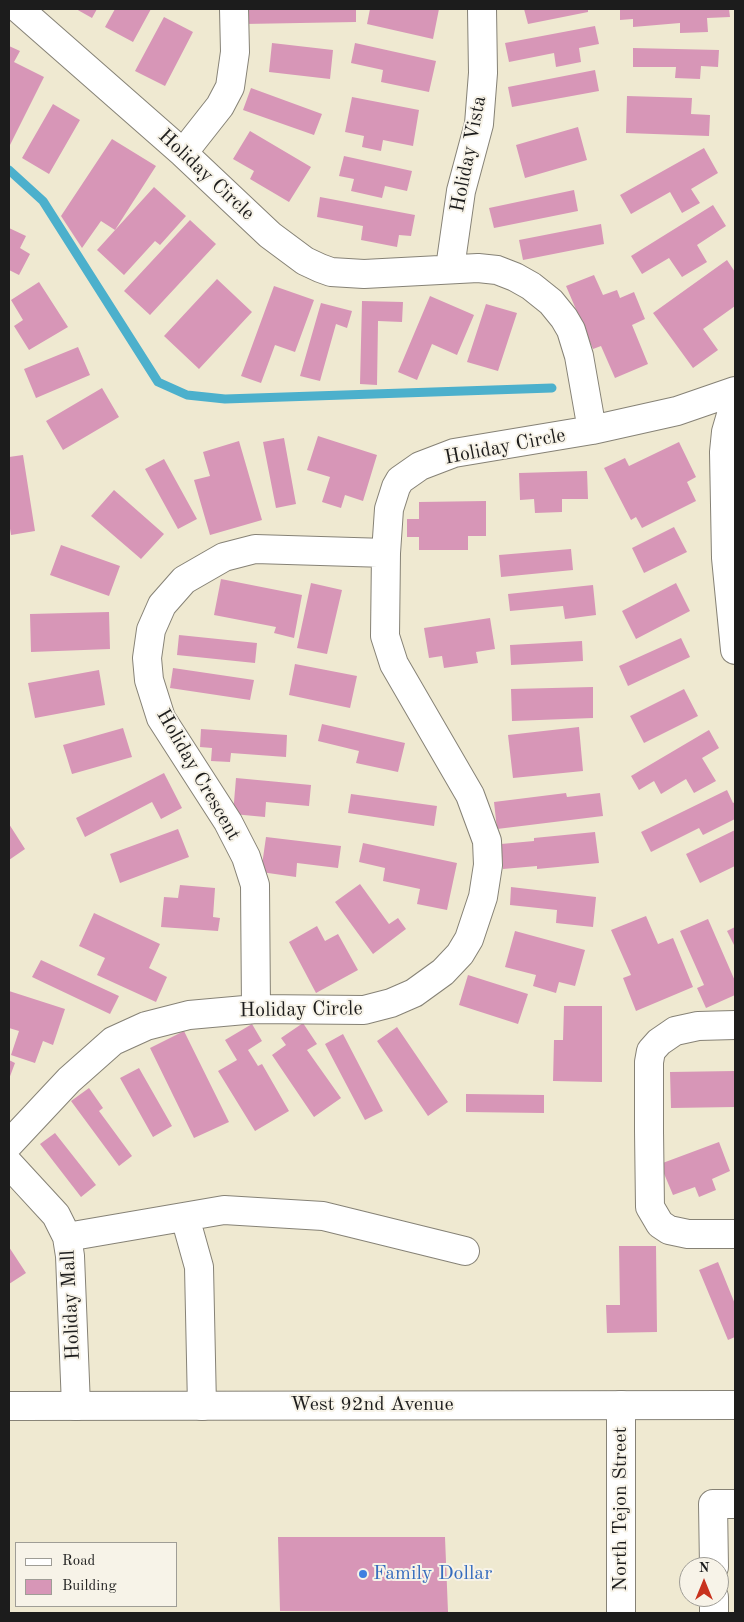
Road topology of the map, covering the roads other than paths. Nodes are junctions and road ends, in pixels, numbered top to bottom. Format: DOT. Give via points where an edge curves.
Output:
graph roads {
  1 [pos="19,9"];
  2 [pos="234,9"];
  3 [pos="482,9"];
  4 [pos="183,153"];
  5 [pos="450,268"];
  6 [pos="735,391"];
  7 [pos="735,401"];
  8 [pos="592,430"];
  9 [pos="386,553"];
  10 [pos="735,650"];
  11 [pos="256,1009"];
  12 [pos="735,1026"];
  13 [pos="9,1144"];
  14 [pos="9,1164"];
  15 [pos="186,1217"];
  16 [pos="735,1234"];
  17 [pos="67,1237"];
  18 [pos="465,1251"];
  19 [pos="621,1405"];
  20 [pos="735,1405"];
  21 [pos="9,1406"];
  22 [pos="76,1406"];
  23 [pos="202,1406"];
  24 [pos="735,1504"];
  25 [pos="714,1557"];
  26 [pos="621,1613"];
  1 -- 4 [label="street, Holiday Circle"];
  2 -- 4 [label="street" via="235,52 230,88"];
  3 -- 5 [label="street, Holiday Vista" via="483,74 479,124 461,191"];
  4 -- 5 [label="street, Holiday Circle" via="270,235 320,268 364,274"];
  5 -- 8 [label="street, Holiday Circle" via="497,270 515,276 551,302 571,330 577,347"];
  6 -- 8 [label="street" via="677,412"];
  7 -- 10 [label="street" via="724,452 726,558"];
  8 -- 9 [label="street, Holiday Circle" via="454,453 420,466 400,480 396,487 389,509"];
  9 -- 11 [label="street, Holiday Circle" via="385,636 394,664 470,794 487,842 484,897 460,954 444,972 414,993 391,1004 364,1010"];
  9 -- 11 [label="street, Holiday Crescent" via="255,549 224,557 184,580 162,605 151,630 147,658 149,680 161,718 228,822 246,857 255,885"];
  11 -- 13 [label="street, Holiday Circle" via="189,1015 146,1026 113,1041 69,1080"];
  12 -- 16 [label="street" via="698,1026 675,1031 651,1051 649,1062 650,1207 660,1224 669,1230 688,1234"];
  14 -- 17 [label="street, Holiday Mall" via="56,1215"];
  15 -- 17 [label="street"];
  15 -- 18 [label="street" via="224,1210 323,1216"];
  15 -- 23 [label="street" via="199,1267"];
  17 -- 22 [label="street, Holiday Mall"];
  19 -- 20 [label="street, West 92nd Avenue"];
  19 -- 23 [label="street, West 92nd Avenue"];
  19 -- 26 [label="street, North Tejon Street"];
  21 -- 22 [label="street, West 92nd Avenue"];
  22 -- 23 [label="street, West 92nd Avenue"];
  24 -- 25 [label="street" via="713,1504"];
}
